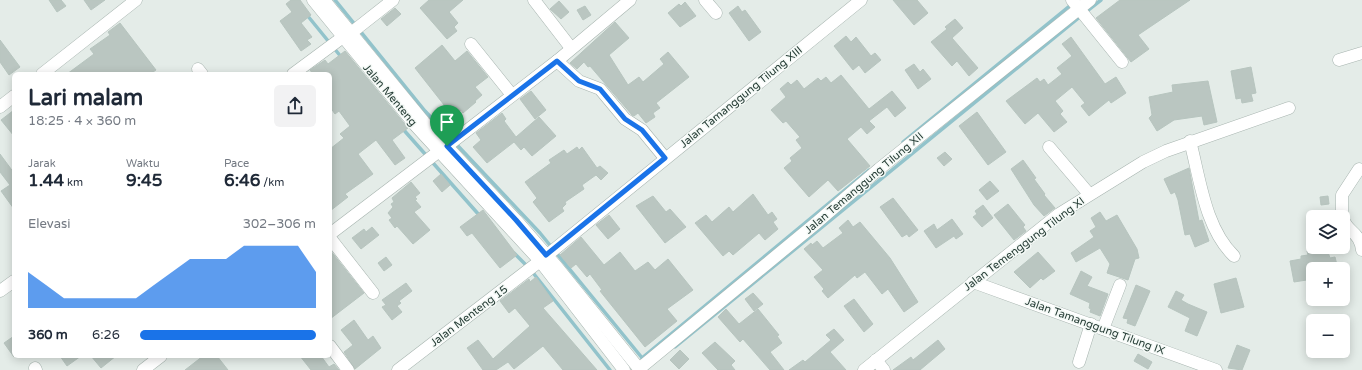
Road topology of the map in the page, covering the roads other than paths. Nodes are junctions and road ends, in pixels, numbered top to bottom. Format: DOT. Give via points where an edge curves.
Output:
graph roads {
  1 [pos="136,0"];
  2 [pos="313,0"];
  3 [pos="324,0"];
  4 [pos="393,0"];
  5 [pos="534,0"];
  6 [pos="705,0"];
  7 [pos="861,0"];
  8 [pos="1090,0"];
  9 [pos="624,2"];
  10 [pos="1076,5"];
  11 [pos="716,13"];
  12 [pos="347,35"];
  13 [pos="471,44"];
  14 [pos="572,48"];
  15 [pos="1362,53"];
  16 [pos="1339,60"];
  17 [pos="557,61"];
  18 [pos="1122,62"];
  19 [pos="45,72"];
  20 [pos="296,72"];
  21 [pos="512,95"];
  22 [pos="12,98"];
  23 [pos="0,107"];
  24 [pos="1289,108"];
  25 [pos="1190,142"];
  26 [pos="1049,147"];
  27 [pos="443,149"];
  28 [pos="665,158"];
  29 [pos="1359,169"];
  30 [pos="1089,194"];
  31 [pos="1343,210"];
  32 [pos="1350,229"];
  33 [pos="332,232"];
  34 [pos="332,241"];
  35 [pos="1362,250"];
  36 [pos="1234,256"];
  37 [pos="543,258"];
  38 [pos="12,282"];
  39 [pos="973,282"];
  40 [pos="1120,285"];
  41 [pos="0,291"];
  42 [pos="373,293"];
  43 [pos="1091,324"];
  44 [pos="1103,328"];
  45 [pos="332,349"];
  46 [pos="158,358"];
  47 [pos="876,360"];
  48 [pos="1079,362"];
  49 [pos="143,370"];
  50 [pos="348,370"];
  51 [pos="398,370"];
  52 [pos="624,370"];
  53 [pos="640,370"];
  54 [pos="864,370"];
  55 [pos="884,370"];
  56 [pos="1216,370"];
  1 -- 19 [label="street"];
  2 -- 12 [label="street"];
  3 -- 12 [label="street"];
  4 -- 12 [label="street"];
  5 -- 14 [label="street"];
  6 -- 11 [label="street"];
  7 -- 28 [label="street, Jalan Tamanggung Tilung XIII"];
  8 -- 10 [label="street, Jalan Temanggung Tilung XII"];
  9 -- 14 [label="street"];
  10 -- 18 [label="street"];
  10 -- 53 [label="street, Jalan Temanggung Tilung XII"];
  12 -- 20 [label="street"];
  12 -- 27 [label="street" via="403,98"];
  13 -- 21 [label="street"];
  14 -- 17 [label="street"];
  15 -- 16 [label="street"];
  17 -- 21 [label="street"];
  17 -- 28 [label="street" via="579,81 600,89 625,119 642,130"];
  21 -- 27 [label="street"];
  22 -- 23 [label="street"];
  24 -- 25 [label="street, Jalan Temenggung Tilung XI"];
  25 -- 30 [label="street, Jalan Temenggung Tilung XI" via="1143,162"];
  25 -- 36 [label="street" via="1209,215 1224,246"];
  26 -- 30 [label="street"];
  27 -- 33 [label="street"];
  27 -- 37 [label="street" via="516,220"];
  28 -- 37 [label="street, Jalan Tamanggung Tilung XIII"];
  29 -- 31 [label="street" via="1342,195"];
  30 -- 39 [label="street, Jalan Temenggung Tilung XI" via="1059,214"];
  32 -- 35 [label="street" via="1360,239"];
  34 -- 42 [label="street"];
  37 -- 51 [label="street, Jalan Menteng 15"];
  37 -- 52 [label="street"];
  37 -- 53 [label="street"];
  38 -- 41 [label="street"];
  39 -- 43 [label="street, Jalan Tamanggung Tilung IX"];
  39 -- 47 [label="street, Jalan Temenggung Tilung XI"];
  40 -- 44 [label="street"];
  43 -- 44 [label="street, Jalan Tamanggung Tilung IX"];
  43 -- 48 [label="street"];
  44 -- 56 [label="street, Jalan Tamanggung Tilung IX"];
  45 -- 50 [label="street"];
  46 -- 49 [label="street"];
  47 -- 54 [label="street, Jalan Temenggung Tilung XI"];
  47 -- 55 [label="street"];
}
